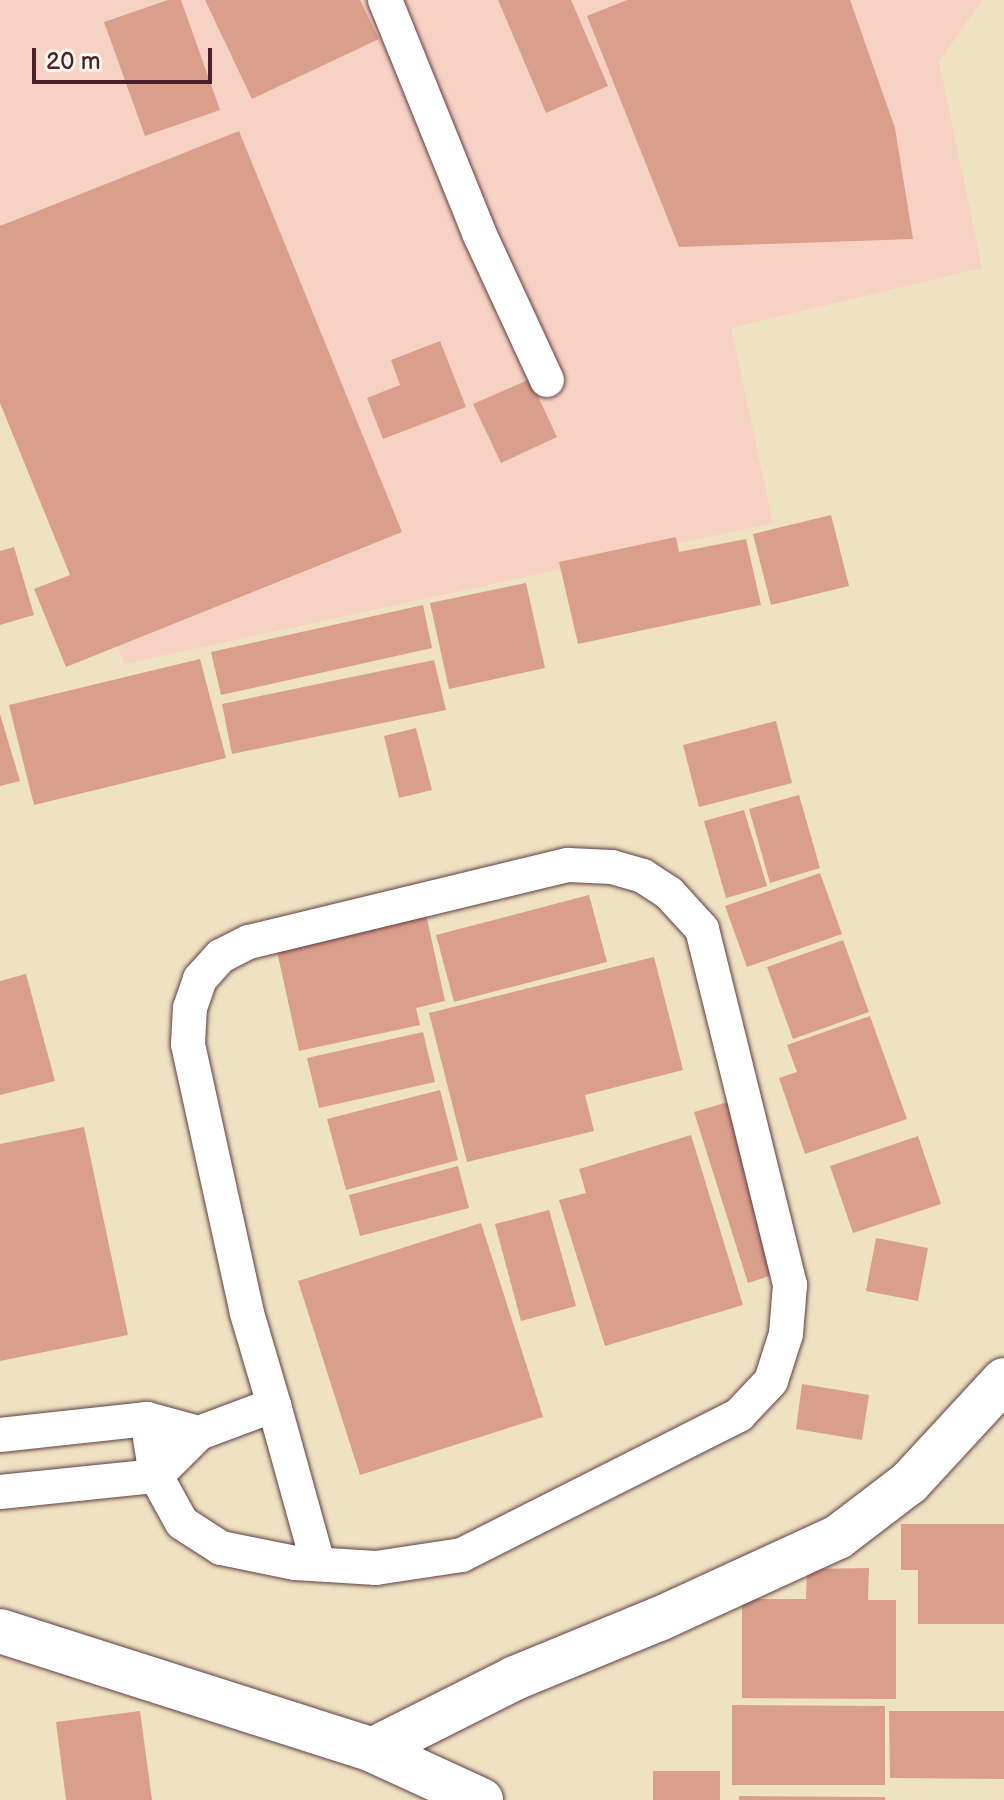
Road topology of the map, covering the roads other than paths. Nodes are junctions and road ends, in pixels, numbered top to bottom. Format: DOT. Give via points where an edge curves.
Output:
graph roads {
  1 [pos="385,0"];
  2 [pos="547,380"];
  3 [pos="1004,1380"];
  4 [pos="274,1405"];
  5 [pos="147,1419"];
  6 [pos="199,1433"];
  7 [pos="0,1435"];
  8 [pos="156,1476"];
  9 [pos="0,1492"];
  10 [pos="318,1564"];
  11 [pos="0,1631"];
  12 [pos="372,1750"];
  13 [pos="481,1800"];
  1 -- 2 [label="lane" via="479,233"];
  3 -- 12 [label="street" via="909,1483 838,1537 515,1678"];
  4 -- 6 [label="lane"];
  4 -- 10 [label="lane"];
  4 -- 10 [label="lane" via="247,1313 188,1044 190,1008 200,979 221,956 249,942 568,865 612,867 643,876 669,893 702,929 790,1285 786,1334 771,1381 739,1415 462,1555 376,1568"];
  5 -- 6 [label="lane"];
  5 -- 7 [label="lane"];
  5 -- 8 [label="lane"];
  6 -- 8 [label="lane"];
  8 -- 9 [label="lane"];
  8 -- 10 [label="lane" via="182,1523 221,1548"];
  11 -- 12 [label="street"];
  12 -- 13 [label="street"];
}
